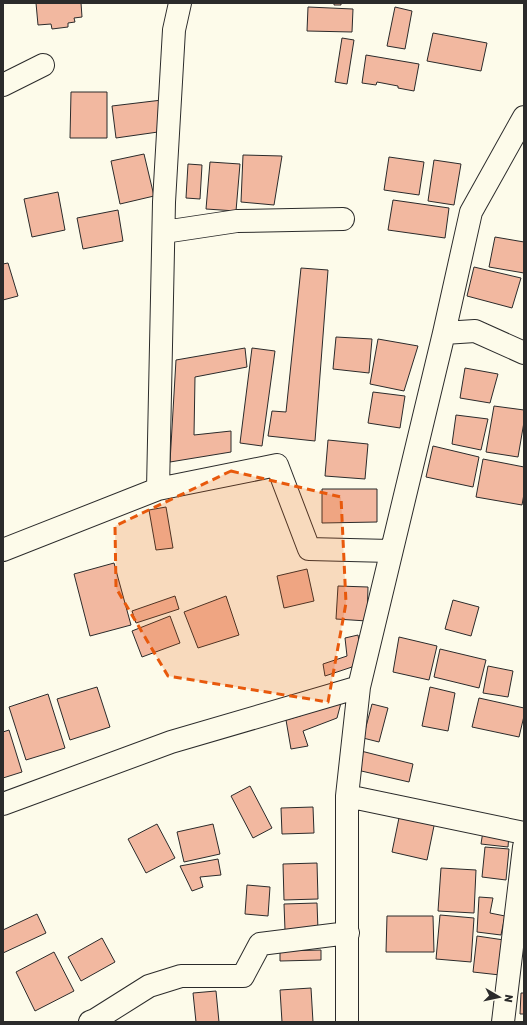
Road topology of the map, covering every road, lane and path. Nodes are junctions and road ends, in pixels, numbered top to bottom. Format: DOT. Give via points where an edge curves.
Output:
graph roads {
  1 [pos="180,3"];
  2 [pos="43,65"];
  3 [pos="3,85"];
  4 [pos="524,118"];
  5 [pos="343,219"];
  6 [pos="164,232"];
  7 [pos="444,333"];
  8 [pos="524,353"];
  9 [pos="158,490"];
  10 [pos="3,550"];
  11 [pos="390,552"];
  12 [pos="359,687"];
  13 [pos="348,796"];
  14 [pos="3,804"];
  15 [pos="524,833"];
  16 [pos="524,847"];
  17 [pos="348,933"];
  18 [pos="93,1021"];
  19 [pos="348,1022"];
  20 [pos="503,1022"];
  1 -- 6 [label="street" via="174,30"];
  2 -- 3 [label="street"];
  4 -- 7 [label="street" via="471,212"];
  5 -- 6 [label="street" via="237,221"];
  6 -- 9 [label="street"];
  7 -- 8 [label="street" via="475,331"];
  7 -- 11 [label="street"];
  9 -- 10 [label="street"];
  9 -- 11 [label="street" via="277,465 309,549"];
  11 -- 12 [label="street"];
  12 -- 13 [label="street"];
  12 -- 14 [label="street" via="171,742"];
  13 -- 15 [label="street"];
  13 -- 17 [label="street"];
  16 -- 20 [label="street"];
  17 -- 18 [label="street" via="260,944 242,976 181,976 149,986"];
  17 -- 19 [label="street"];
}
